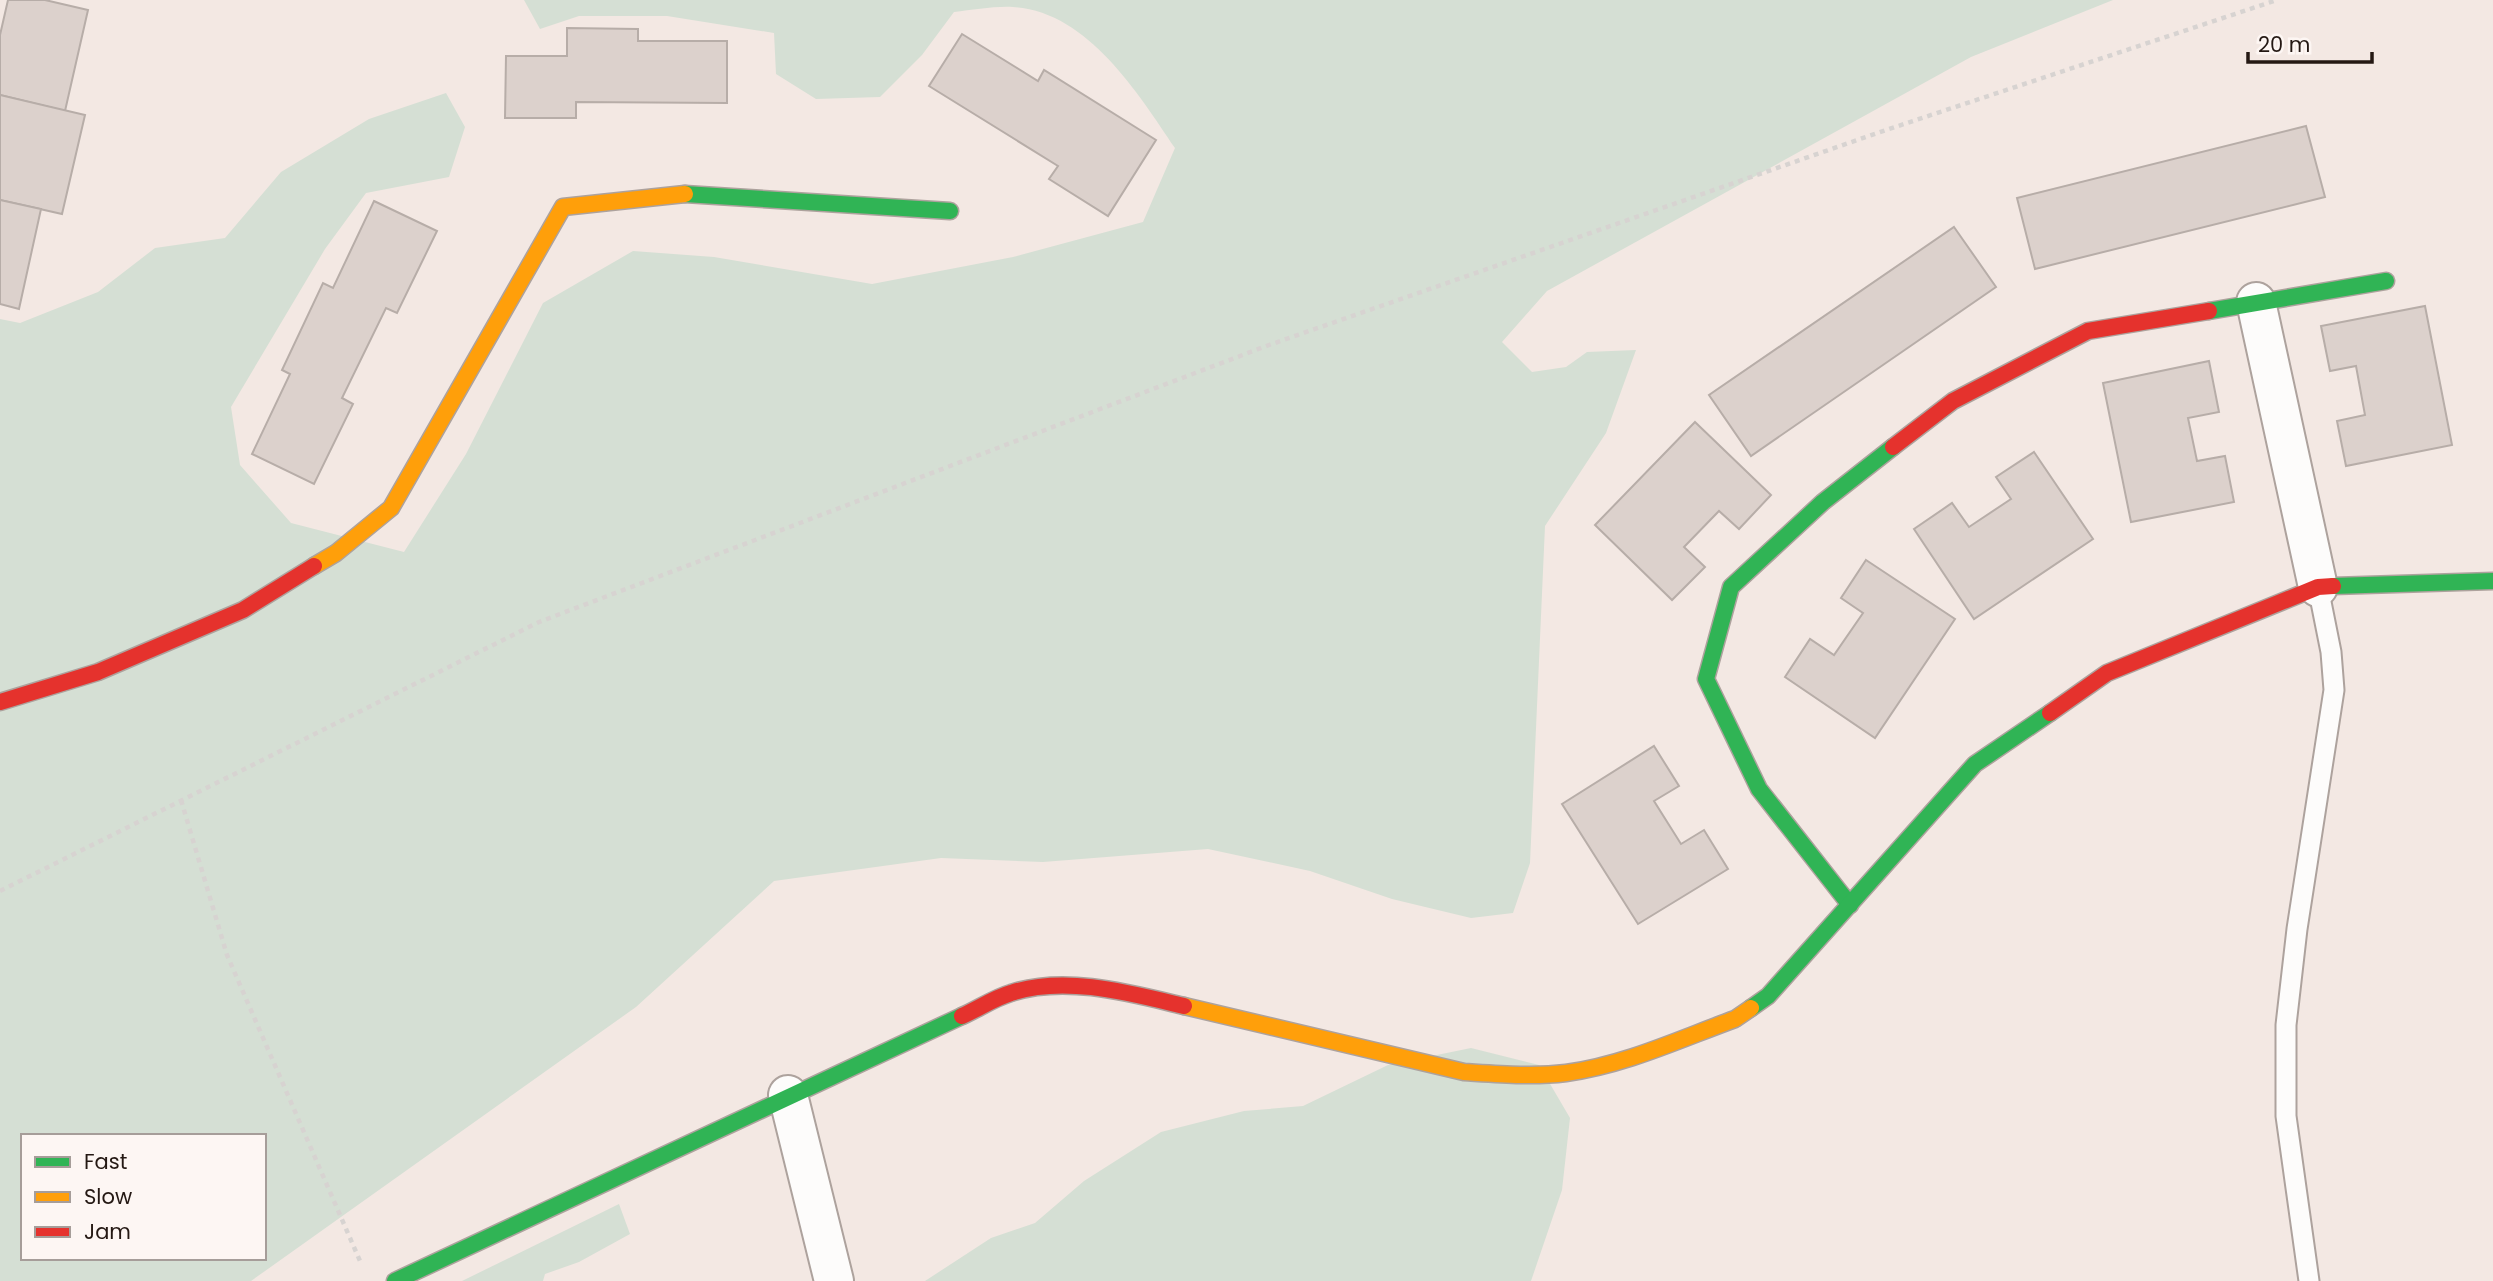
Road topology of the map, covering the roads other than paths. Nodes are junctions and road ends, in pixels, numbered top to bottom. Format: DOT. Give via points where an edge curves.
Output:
graph roads {
  1 [pos="950,211"];
  2 [pos="2386,281"];
  3 [pos="2256,302"];
  4 [pos="2493,581"];
  5 [pos="2318,587"];
  6 [pos="0,702"];
  7 [pos="1850,905"];
  8 [pos="788,1095"];
  9 [pos="395,1281"];
  10 [pos="834,1281"];
  11 [pos="2309,1281"];
  1 -- 6 [label="street" via="674,193 563,207 391,508 336,553 243,610 99,672"];
  2 -- 3 [label="street"];
  3 -- 5 [label="street"];
  3 -- 7 [label="street" via="2088,331 1953,401 1823,502 1731,587 1706,679 1759,789"];
  4 -- 5 [label="street"];
  5 -- 7 [label="street" via="2108,673 1975,764"];
  5 -- 11 [label="lane" via="2334,690 2286,1025 2286,1116"];
  7 -- 8 [label="street" via="1768,996 1735,1019 1587,1070 1464,1072 1154,999 1051,985 1011,993"];
  8 -- 9 [label="street"];
  8 -- 10 [label="street"];
}
